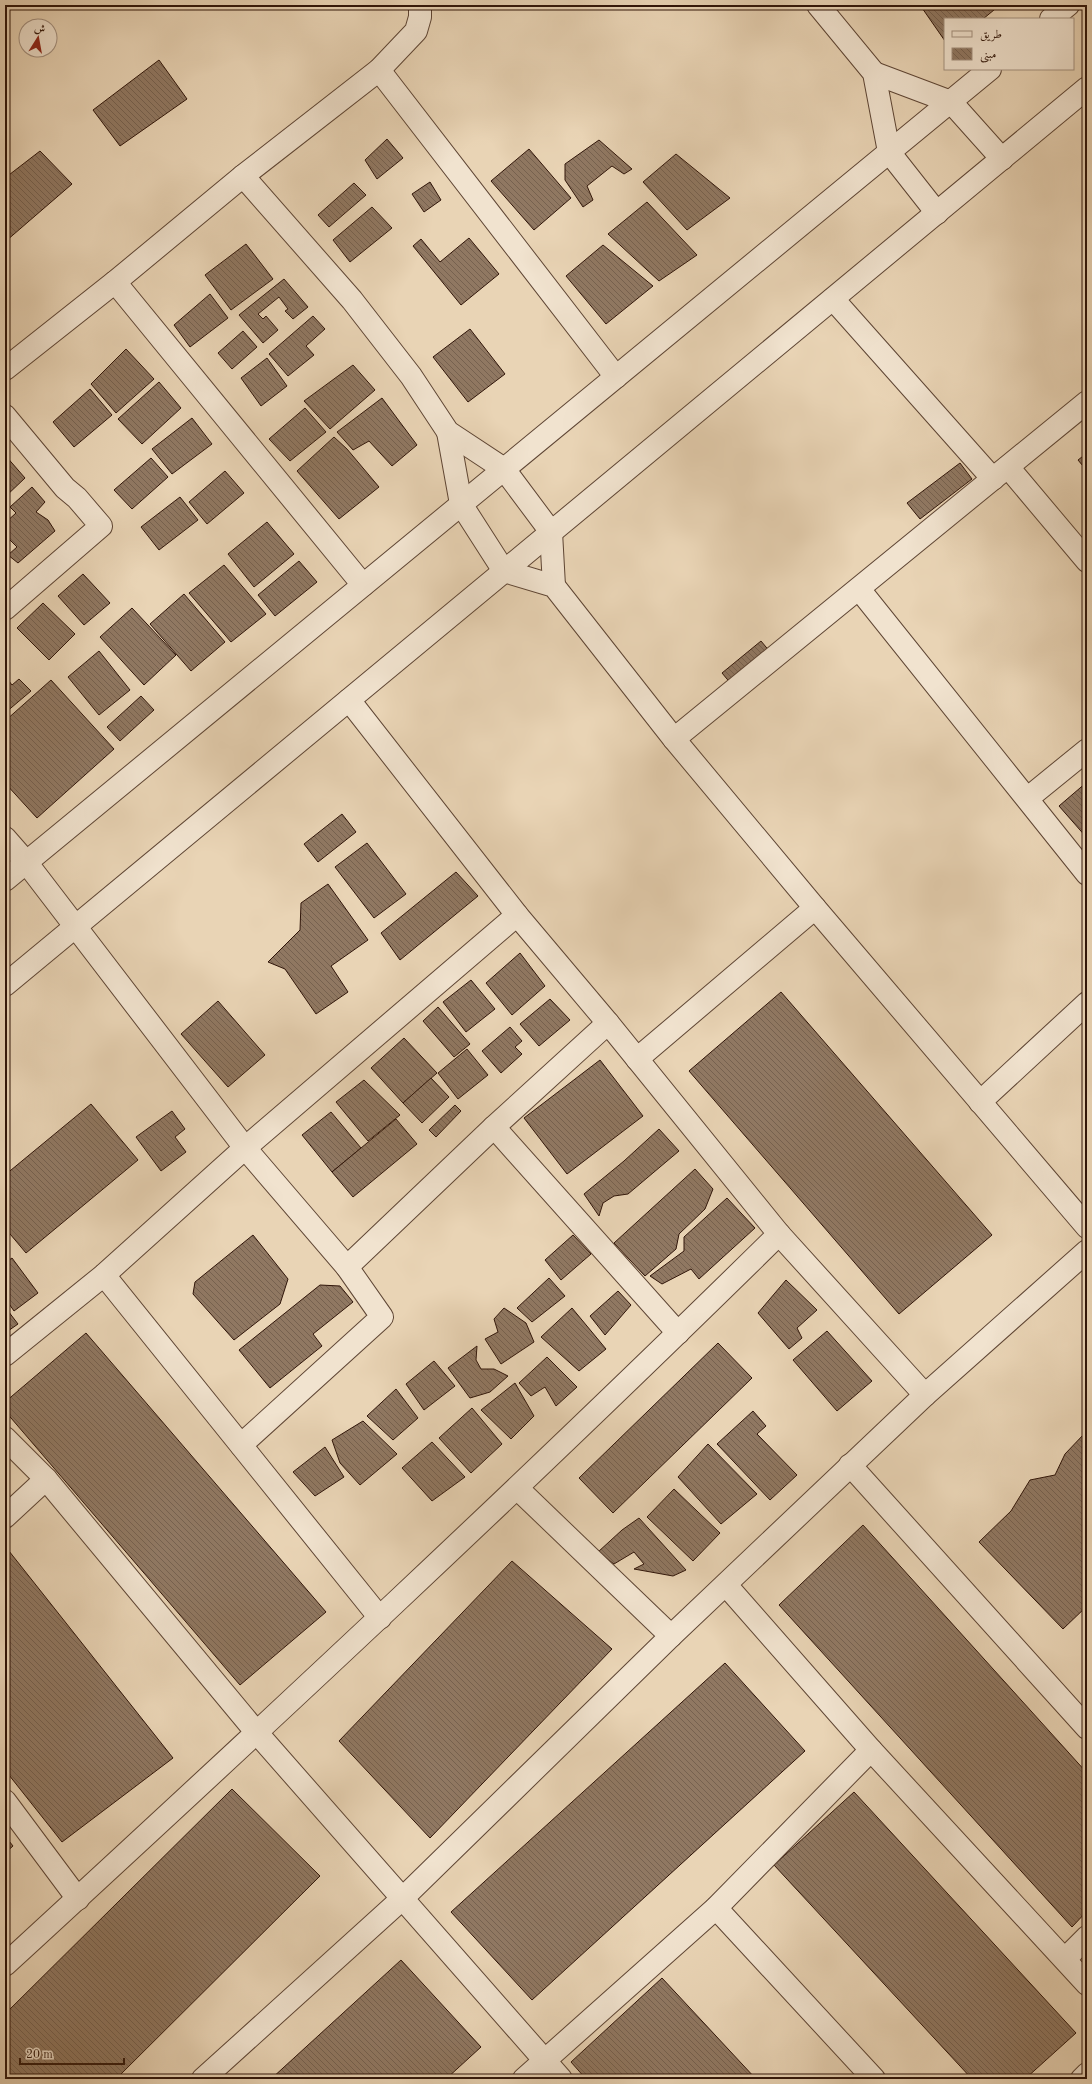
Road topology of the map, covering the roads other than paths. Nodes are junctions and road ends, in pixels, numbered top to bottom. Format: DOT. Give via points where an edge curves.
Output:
graph roads {
  1 [pos="420,5"];
  2 [pos="818,5"];
  3 [pos="1068,5"];
  4 [pos="1052,18"];
  5 [pos="379,70"];
  6 [pos="989,70"];
  7 [pos="874,72"];
  8 [pos="1087,88"];
  9 [pos="951,102"];
  10 [pos="889,152"];
  11 [pos="1002,159"];
  12 [pos="243,176"];
  13 [pos="937,213"];
  14 [pos="115,282"];
  15 [pos="833,299"];
  16 [pos="5,369"];
  17 [pos="616,376"];
  18 [pos="1087,402"];
  19 [pos="5,416"];
  20 [pos="448,432"];
  21 [pos="504,469"];
  22 [pos="1001,473"];
  23 [pos="461,504"];
  24 [pos="551,532"];
  25 [pos="1087,561"];
  26 [pos="504,571"];
  27 [pos="363,585"];
  28 [pos="554,586"];
  29 [pos="859,589"];
  30 [pos="5,609"];
  31 [pos="349,700"];
  32 [pos="674,739"];
  33 [pos="1087,750"];
  34 [pos="1028,798"];
  35 [pos="5,838"];
  36 [pos="26,862"];
  37 [pos="1087,874"];
  38 [pos="5,880"];
  39 [pos="815,908"];
  40 [pos="517,914"];
  41 [pos="76,926"];
  42 [pos="5,985"];
  43 [pos="1087,1003"];
  44 [pos="608,1023"];
  45 [pos="637,1059"];
  46 [pos="980,1102"];
  47 [pos="494,1127"];
  48 [pos="246,1148"];
  49 [pos="1087,1227"];
  50 [pos="779,1234"];
  51 [pos="1087,1251"];
  52 [pos="347,1267"];
  53 [pos="104,1275"];
  54 [pos="678,1333"];
  55 [pos="5,1355"];
  56 [pos="925,1395"];
  57 [pos="5,1438"];
  58 [pos="241,1445"];
  59 [pos="850,1466"];
  60 [pos="46,1479"];
  61 [pos="517,1488"];
  62 [pos="5,1517"];
  63 [pos="726,1585"];
  64 [pos="380,1618"];
  65 [pos="671,1636"];
  66 [pos="1087,1728"];
  67 [pos="257,1733"];
  68 [pos="871,1750"];
  69 [pos="5,1801"];
  70 [pos="403,1898"];
  71 [pos="78,1899"];
  72 [pos="716,1908"];
  73 [pos="1087,1937"];
  74 [pos="1065,1959"];
  75 [pos="5,1966"];
  76 [pos="1087,1984"];
  77 [pos="544,2060"];
  78 [pos="1087,2074"];
  79 [pos="203,2079"];
  80 [pos="524,2079"];
  81 [pos="561,2079"];
  82 [pos="874,2079"];
  83 [pos="1082,2079"];
  1 -- 5 [label="street" via="416,31"];
  2 -- 7 [label="street"];
  3 -- 4 [label="street"];
  5 -- 12 [label="street"];
  5 -- 17 [label="street"];
  6 -- 9 [label="street"];
  7 -- 9 [label="street"];
  7 -- 10 [label="street"];
  8 -- 11 [label="street"];
  9 -- 10 [label="street"];
  9 -- 11 [label="street"];
  10 -- 13 [label="street"];
  10 -- 17 [label="street"];
  11 -- 13 [label="street"];
  12 -- 14 [label="street"];
  12 -- 20 [label="street" via="352,300 411,376"];
  13 -- 15 [label="street"];
  14 -- 16 [label="street"];
  14 -- 27 [label="street"];
  15 -- 22 [label="street"];
  15 -- 24 [label="street"];
  17 -- 21 [label="street"];
  18 -- 22 [label="street"];
  19 -- 30 [label="street" via="65,488 101,526"];
  20 -- 21 [label="street"];
  20 -- 23 [label="street"];
  21 -- 23 [label="street"];
  21 -- 24 [label="street"];
  22 -- 25 [label="street"];
  22 -- 29 [label="street"];
  23 -- 26 [label="street"];
  23 -- 27 [label="street"];
  24 -- 26 [label="street"];
  24 -- 28 [label="street"];
  26 -- 28 [label="street"];
  26 -- 31 [label="street"];
  27 -- 36 [label="street"];
  28 -- 32 [label="street"];
  29 -- 32 [label="street"];
  29 -- 34 [label="street"];
  31 -- 40 [label="street"];
  31 -- 41 [label="street"];
  32 -- 39 [label="street"];
  33 -- 34 [label="street"];
  34 -- 37 [label="street"];
  35 -- 36 [label="street"];
  36 -- 38 [label="street"];
  36 -- 41 [label="street"];
  39 -- 45 [label="street"];
  39 -- 46 [label="street"];
  40 -- 44 [label="street"];
  40 -- 48 [label="street"];
  41 -- 42 [label="street"];
  41 -- 48 [label="street"];
  43 -- 46 [label="street"];
  44 -- 45 [label="street"];
  44 -- 47 [label="street"];
  45 -- 50 [label="street"];
  46 -- 49 [label="street"];
  47 -- 52 [label="street"];
  47 -- 54 [label="street"];
  48 -- 52 [label="street"];
  48 -- 53 [label="street"];
  50 -- 54 [label="street"];
  50 -- 56 [label="street"];
  51 -- 56 [label="street"];
  52 -- 58 [label="street" via="382,1317"];
  53 -- 55 [label="street"];
  53 -- 58 [label="street"];
  54 -- 61 [label="street"];
  56 -- 59 [label="street"];
  57 -- 60 [label="street"];
  58 -- 64 [label="street"];
  59 -- 63 [label="street"];
  59 -- 66 [label="street"];
  60 -- 62 [label="street"];
  60 -- 67 [label="street"];
  61 -- 64 [label="street"];
  61 -- 65 [label="street"];
  63 -- 65 [label="street"];
  63 -- 68 [label="street"];
  64 -- 67 [label="street"];
  65 -- 70 [label="street"];
  67 -- 70 [label="street"];
  67 -- 71 [label="street"];
  68 -- 72 [label="street"];
  68 -- 74 [label="street"];
  69 -- 71 [label="street"];
  70 -- 77 [label="street"];
  70 -- 79 [label="street"];
  71 -- 75 [label="street"];
  72 -- 77 [label="street"];
  72 -- 82 [label="street"];
  73 -- 74 [label="street"];
  74 -- 76 [label="street"];
  77 -- 80 [label="street"];
  77 -- 81 [label="street"];
  78 -- 83 [label="street"];
}
